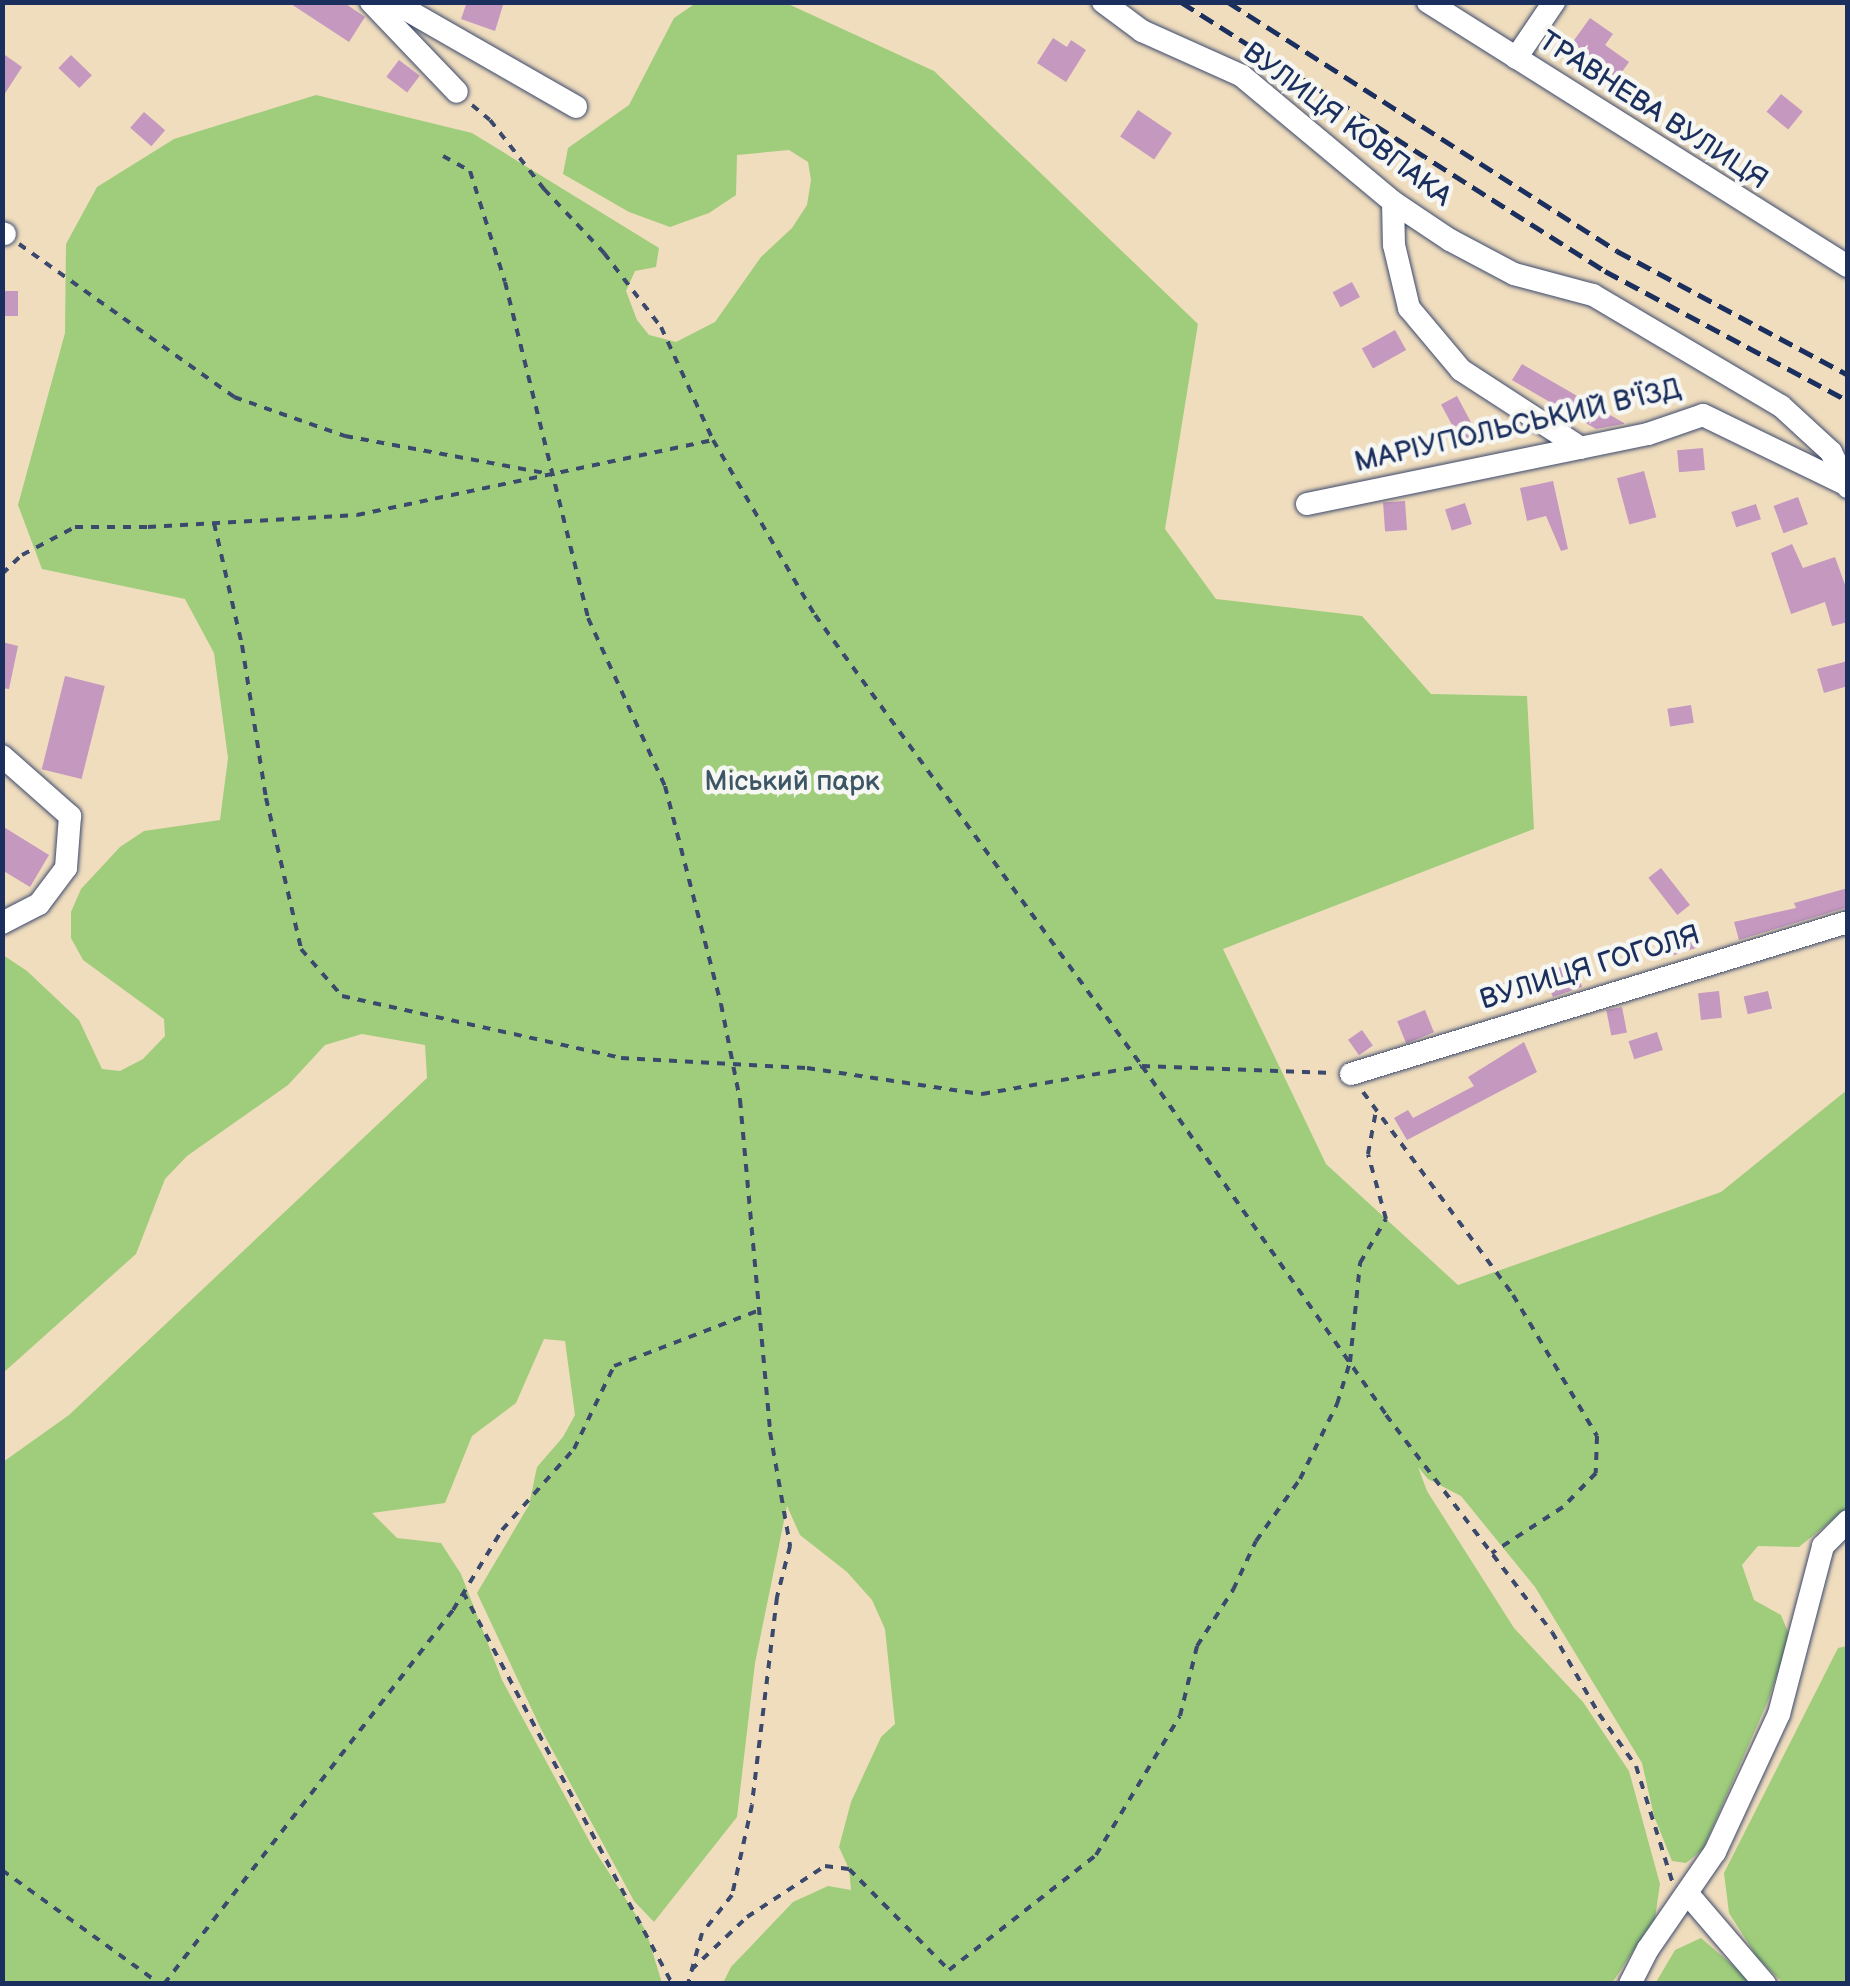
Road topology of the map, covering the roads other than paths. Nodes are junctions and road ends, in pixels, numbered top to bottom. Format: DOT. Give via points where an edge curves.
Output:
graph roads {
  1 [pos="371,2"];
  2 [pos="393,2"];
  3 [pos="1104,2"];
  4 [pos="1428,2"];
  5 [pos="1554,2"];
  6 [pos="1516,58"];
  7 [pos="457,92"];
  8 [pos="576,107"];
  9 [pos="1393,202"];
  10 [pos="1848,266"];
  11 [pos="1581,448"];
  12 [pos="1847,486"];
  13 [pos="1307,504"];
  14 [pos="2,756"];
  15 [pos="1848,922"];
  16 [pos="2,923"];
  17 [pos="1351,1074"];
  18 [pos="1848,1521"];
  19 [pos="1686,1893"];
  20 [pos="1630,1984"];
  21 [pos="1765,1984"];
  1 -- 7 [label="street"];
  2 -- 8 [label="street"];
  3 -- 9 [label="street, ВУЛИЦЯ КОВПАКА" via="1142,31 1242,76"];
  4 -- 6 [label="street, ТРАВНЕВА ВУЛИЦЯ"];
  5 -- 6 [label="street"];
  6 -- 10 [label="street, ТРАВНЕВА ВУЛИЦЯ"];
  9 -- 11 [label="street" via="1394,245 1409,308 1461,370"];
  9 -- 12 [label="street, ВУЛИЦЯ КОВПАКА" via="1514,274 1593,295 1781,406 1832,452"];
  11 -- 12 [label="street, МАРІУПОЛЬСЬКИЙ В'ЇЗД" via="1703,415"];
  11 -- 13 [label="street, МАРІУПОЛЬСЬКИЙ В'ЇЗД"];
  14 -- 16 [label="street" via="70,816 66,868 40,904"];
  15 -- 17 [label="street, ВУЛИЦЯ ГОГОЛЯ"];
  18 -- 19 [label="street" via="1823,1546 1780,1714 1715,1852"];
  19 -- 20 [label="street"];
  19 -- 21 [label="street"];
}
